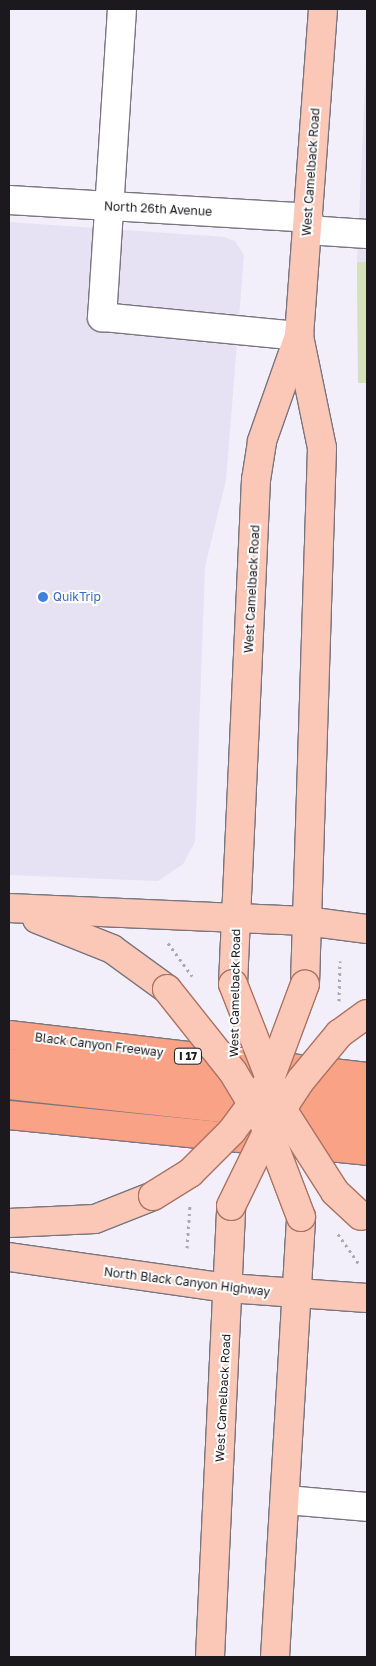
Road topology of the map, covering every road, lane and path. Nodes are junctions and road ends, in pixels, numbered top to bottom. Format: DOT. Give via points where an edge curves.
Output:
graph roads {
  1 [pos="122,9"];
  2 [pos="323,9"];
  3 [pos="9,200"];
  4 [pos="111,206"];
  5 [pos="307,224"];
  6 [pos="367,234"];
  7 [pos="299,336"];
  8 [pos="9,909"];
  9 [pos="237,918"];
  10 [pos="306,921"];
  11 [pos="367,929"];
  12 [pos="168,943"];
  13 [pos="340,961"];
  14 [pos="233,984"];
  15 [pos="305,984"];
  16 [pos="180,986"];
  17 [pos="339,1002"];
  18 [pos="367,1014"];
  19 [pos="9,1035"];
  20 [pos="9,1063"];
  21 [pos="233,1072"];
  22 [pos="367,1077"];
  23 [pos="301,1080"];
  24 [pos="269,1081"];
  25 [pos="9,1085"];
  26 [pos="367,1098"];
  27 [pos="252,1104"];
  28 [pos="9,1114"];
  29 [pos="275,1120"];
  30 [pos="367,1124"];
  31 [pos="232,1131"];
  32 [pos="299,1135"];
  33 [pos="367,1151"];
  34 [pos="190,1202"];
  35 [pos="231,1206"];
  36 [pos="301,1217"];
  37 [pos="364,1219"];
  38 [pos="9,1222"];
  39 [pos="334,1228"];
  40 [pos="187,1248"];
  41 [pos="9,1257"];
  42 [pos="359,1264"];
  43 [pos="228,1288"];
  44 [pos="299,1294"];
  45 [pos="367,1298"];
  46 [pos="286,1500"];
  47 [pos="367,1508"];
  48 [pos="210,1657"];
  49 [pos="275,1657"];
  1 -- 4 [label="street"];
  2 -- 5 [label="main road, West Camelback Road"];
  3 -- 4 [label="street, North 26th Avenue"];
  4 -- 5 [label="street, North 26th Avenue"];
  4 -- 7 [label="street" via="102,317"];
  5 -- 6 [label="street, North 26th Avenue"];
  5 -- 7 [label="main road, West Camelback Road"];
  7 -- 9 [label="main road, West Camelback Road" via="262,441 256,480"];
  7 -- 10 [label="main road, West Camelback Road" via="322,448"];
  8 -- 9 [label="main road"];
  8 -- 16 [label="main road" via="76,931"];
  9 -- 10 [label="main road"];
  9 -- 14 [label="main road, West Camelback Road"];
  10 -- 11 [label="main road"];
  10 -- 15 [label="main road, West Camelback Road"];
  12 -- 16 [label="path" via="192,973"];
  13 -- 17 [label="path"];
  14 -- 21 [label="main road, West Camelback Road, bridge"];
  14 -- 24 [label="main road, bridge"];
  15 -- 23 [label="main road, West Camelback Road, bridge"];
  15 -- 24 [label="main road, bridge"];
  16 -- 21 [label="main road, bridge"];
  18 -- 23 [label="main road, bridge" via="339,1034"];
  19 -- 22 [label="highway, Black Canyon Freeway / I 17"];
  20 -- 26 [label="highway"];
  21 -- 27 [label="main road, bridge"];
  21 -- 31 [label="main road, West Camelback Road, bridge"];
  23 -- 29 [label="main road, bridge"];
  23 -- 32 [label="main road, West Camelback Road, bridge"];
  24 -- 27 [label="main road, bridge"];
  24 -- 29 [label="main road, bridge"];
  25 -- 30 [label="highway"];
  27 -- 29 [label="main road, bridge"];
  27 -- 31 [label="main road, bridge"];
  28 -- 33 [label="highway"];
  29 -- 32 [label="main road, bridge"];
  29 -- 35 [label="main road, bridge"];
  29 -- 36 [label="main road, bridge"];
  31 -- 35 [label="main road, West Camelback Road, bridge"];
  31 -- 38 [label="main road, bridge" via="190,1173 153,1196 95,1219"];
  32 -- 36 [label="main road, West Camelback Road, bridge"];
  32 -- 37 [label="main road, bridge" via="335,1192"];
  34 -- 40 [label="path"];
  35 -- 43 [label="main road, West Camelback Road"];
  36 -- 44 [label="main road, West Camelback Road"];
  39 -- 42 [label="path"];
  41 -- 43 [label="main road, North Black Canyon Highway"];
  43 -- 44 [label="main road, North Black Canyon Highway"];
  43 -- 48 [label="main road, West Camelback Road"];
  44 -- 45 [label="main road, North Black Canyon Highway"];
  44 -- 46 [label="main road, West Camelback Road"];
  46 -- 47 [label="street"];
  46 -- 49 [label="main road, West Camelback Road"];
}
